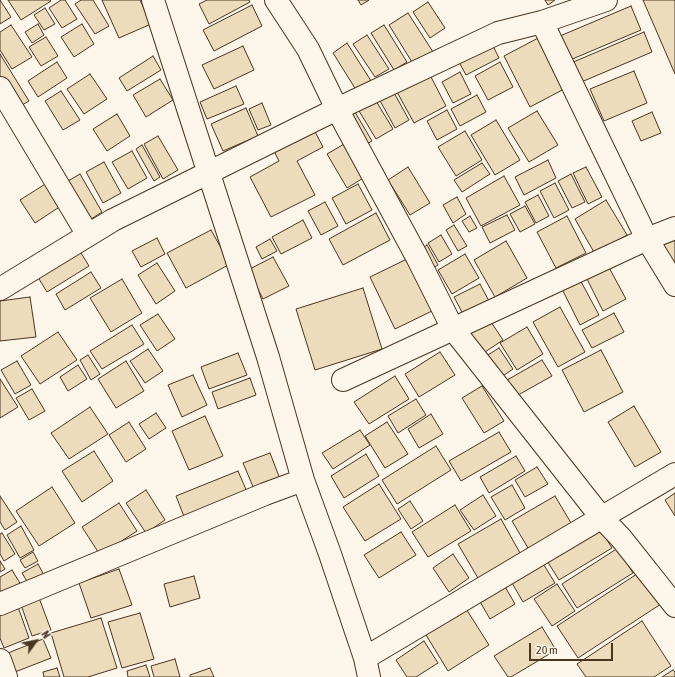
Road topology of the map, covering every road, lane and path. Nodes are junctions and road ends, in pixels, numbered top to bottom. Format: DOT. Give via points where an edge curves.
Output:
graph roads {
  1 [pos="153,0"];
  2 [pos="276,0"];
  3 [pos="606,0"];
  4 [pos="542,22"];
  5 [pos="0,88"];
  6 [pos="337,109"];
  7 [pos="208,173"];
  8 [pos="675,228"];
  9 [pos="88,235"];
  10 [pos="647,239"];
  11 [pos="675,285"];
  12 [pos="0,289"];
  13 [pos="453,329"];
  14 [pos="344,380"];
  15 [pos="675,474"];
  16 [pos="303,480"];
  17 [pos="601,517"];
  18 [pos="0,604"];
  19 [pos="675,606"];
  20 [pos="0,660"];
  21 [pos="367,667"];
  22 [pos="6,677"];
  1 -- 7 [label="street"];
  2 -- 6 [label="street" via="308,49"];
  3 -- 4 [label="street"];
  4 -- 6 [label="street" via="498,33"];
  4 -- 10 [label="street"];
  5 -- 9 [label="street"];
  6 -- 7 [label="street"];
  6 -- 13 [label="street"];
  7 -- 9 [label="street"];
  7 -- 16 [label="street" via="268,357"];
  8 -- 10 [label="street"];
  9 -- 12 [label="street"];
  10 -- 11 [label="street"];
  10 -- 13 [label="street"];
  13 -- 14 [label="street"];
  13 -- 17 [label="street"];
  15 -- 17 [label="street"];
  16 -- 18 [label="street"];
  16 -- 21 [label="street"];
  17 -- 19 [label="street"];
  17 -- 21 [label="street"];
  20 -- 22 [label="street"];
}
